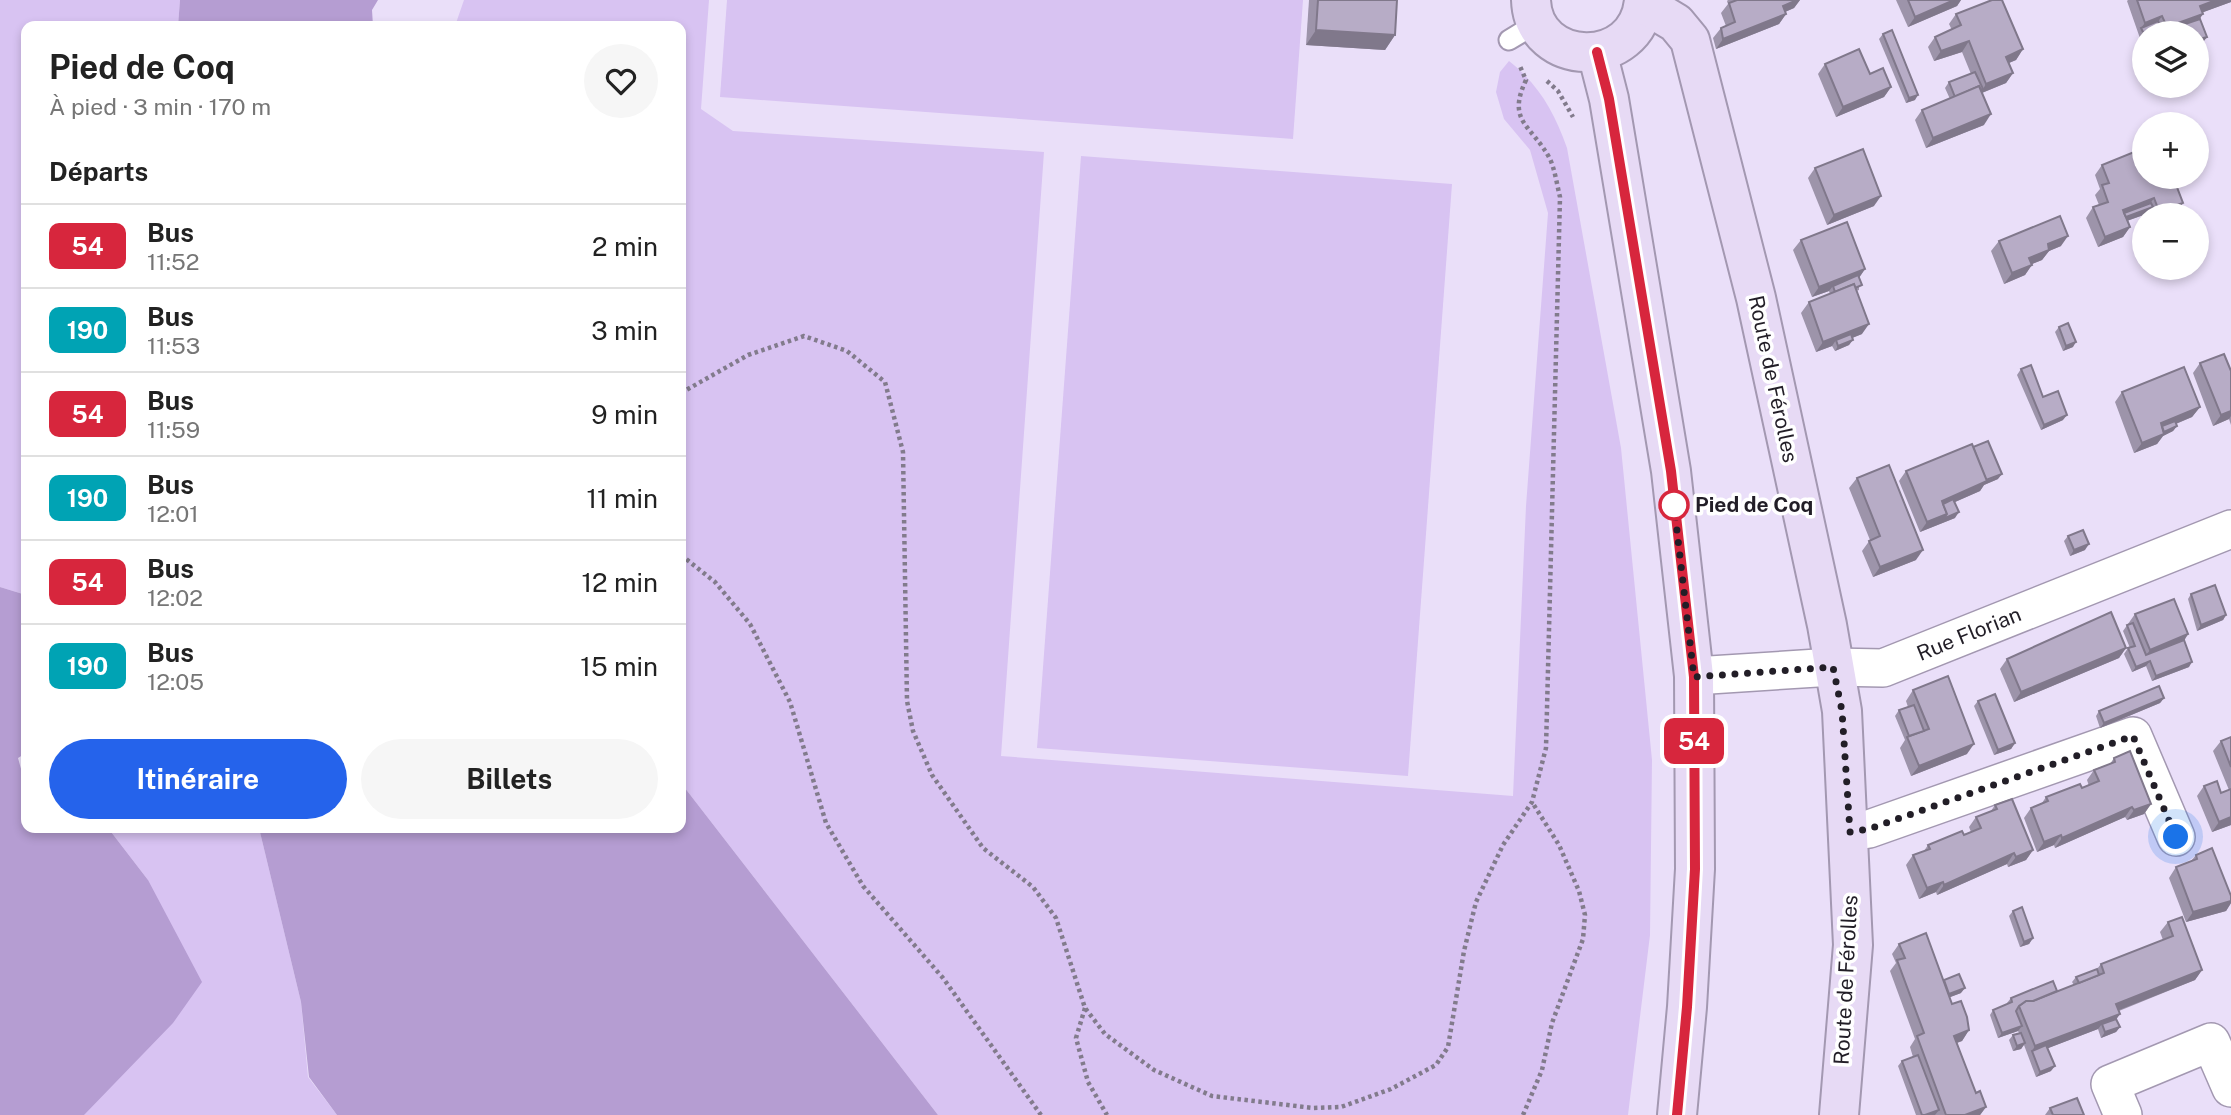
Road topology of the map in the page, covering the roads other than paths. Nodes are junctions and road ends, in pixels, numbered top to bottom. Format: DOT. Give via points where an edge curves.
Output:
graph roads {
  1 [pos="1644,2"];
  2 [pos="1526,21"];
  3 [pos="1597,52"];
  4 [pos="2231,529"];
  5 [pos="1833,667"];
  6 [pos="1694,677"];
  7 [pos="1850,832"];
  8 [pos="2176,837"];
  9 [pos="2231,1088"];
  10 [pos="2231,1109"];
  11 [pos="1677,1115"];
  12 [pos="1839,1115"];
  13 [pos="2123,1115"];
  14 [pos="2217,1115"];
  1 -- 3 [label="street" via="1629,36 1615,47"];
  1 -- 5 [label="street, Route de Férolles" via="1676,23 1690,40 1756,298"];
  2 -- 3 [label="street" via="1562,47 1579,53"];
  3 -- 6 [label="street" via="1609,99 1671,471"];
  4 -- 5 [label="street, Rue Florian" via="1883,668"];
  5 -- 6 [label="street, Rue Florian"];
  5 -- 7 [label="street, Route de Férolles" via="1842,711"];
  6 -- 11 [label="street" via="1695,869"];
  7 -- 8 [label="street" via="2133,736"];
  7 -- 12 [label="street, Route de Férolles" via="1853,945"];
  9 -- 13 [label="street" via="2211,1042 2110,1084"];
  10 -- 14 [label="street"];
}
